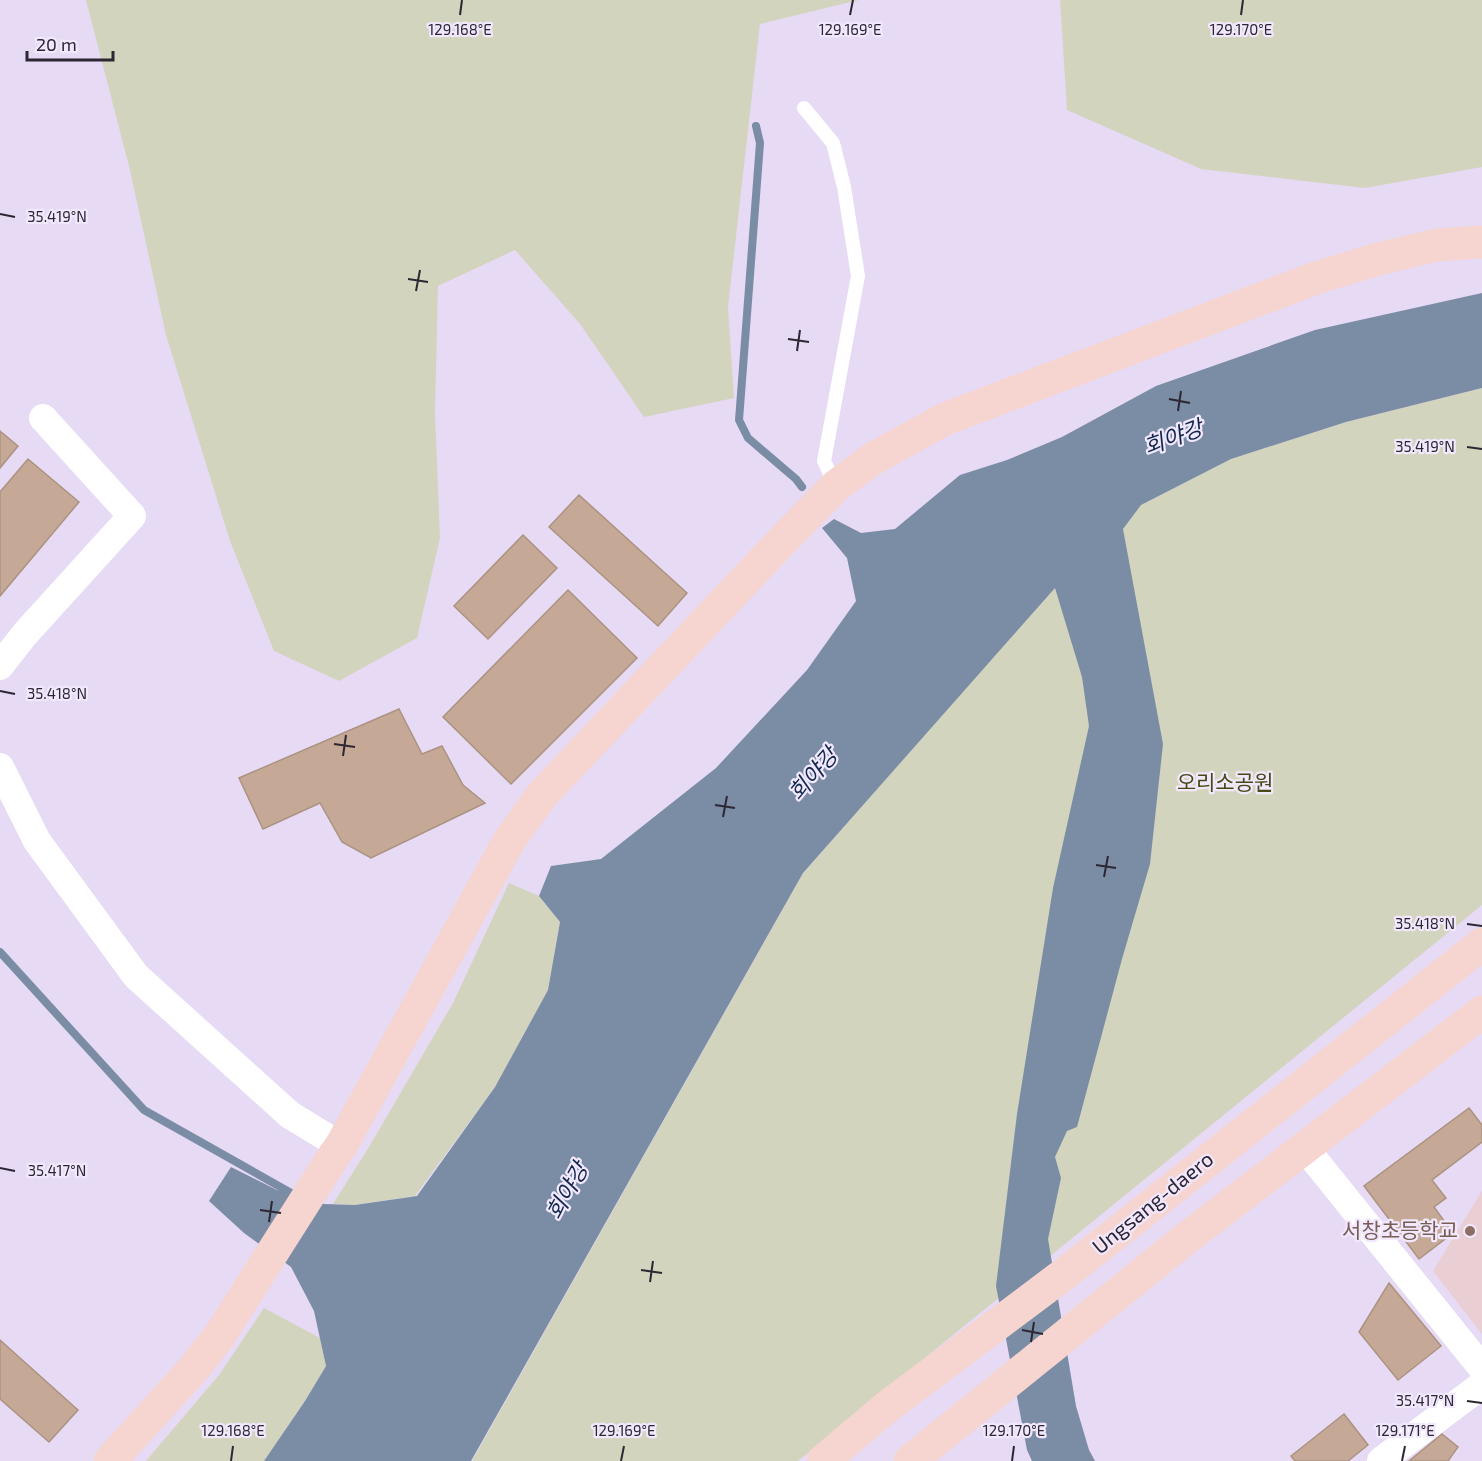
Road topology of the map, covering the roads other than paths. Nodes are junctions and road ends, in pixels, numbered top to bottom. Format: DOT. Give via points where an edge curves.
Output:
graph roads {
  1 [pos="804,108"];
  2 [pos="1482,242"];
  3 [pos="43,418"];
  4 [pos="836,486"];
  5 [pos="0,666"];
  6 [pos="0,767"];
  7 [pos="1482,944"];
  8 [pos="1482,1011"];
  9 [pos="1304,1147"];
  10 [pos="337,1151"];
  11 [pos="1482,1368"];
  12 [pos="1482,1385"];
  13 [pos="110,1461"];
  14 [pos="823,1461"];
  15 [pos="910,1461"];
  16 [pos="1381,1461"];
  1 -- 4 [label="lane" via="833,143 858,276 824,461"];
  2 -- 4 [label="street" via="1437,245 1305,282 945,419 874,458"];
  3 -- 5 [label="street" via="132,516 24,634"];
  4 -- 10 [label="street" via="542,795 510,841"];
  6 -- 10 [label="street" via="37,841 136,976"];
  7 -- 14 [label="street, Ungsang-daero"];
  8 -- 9 [label="street"];
  9 -- 11 [label="street"];
  9 -- 15 [label="street"];
  10 -- 13 [label="street" via="220,1335"];
  12 -- 16 [label="street"];
}
